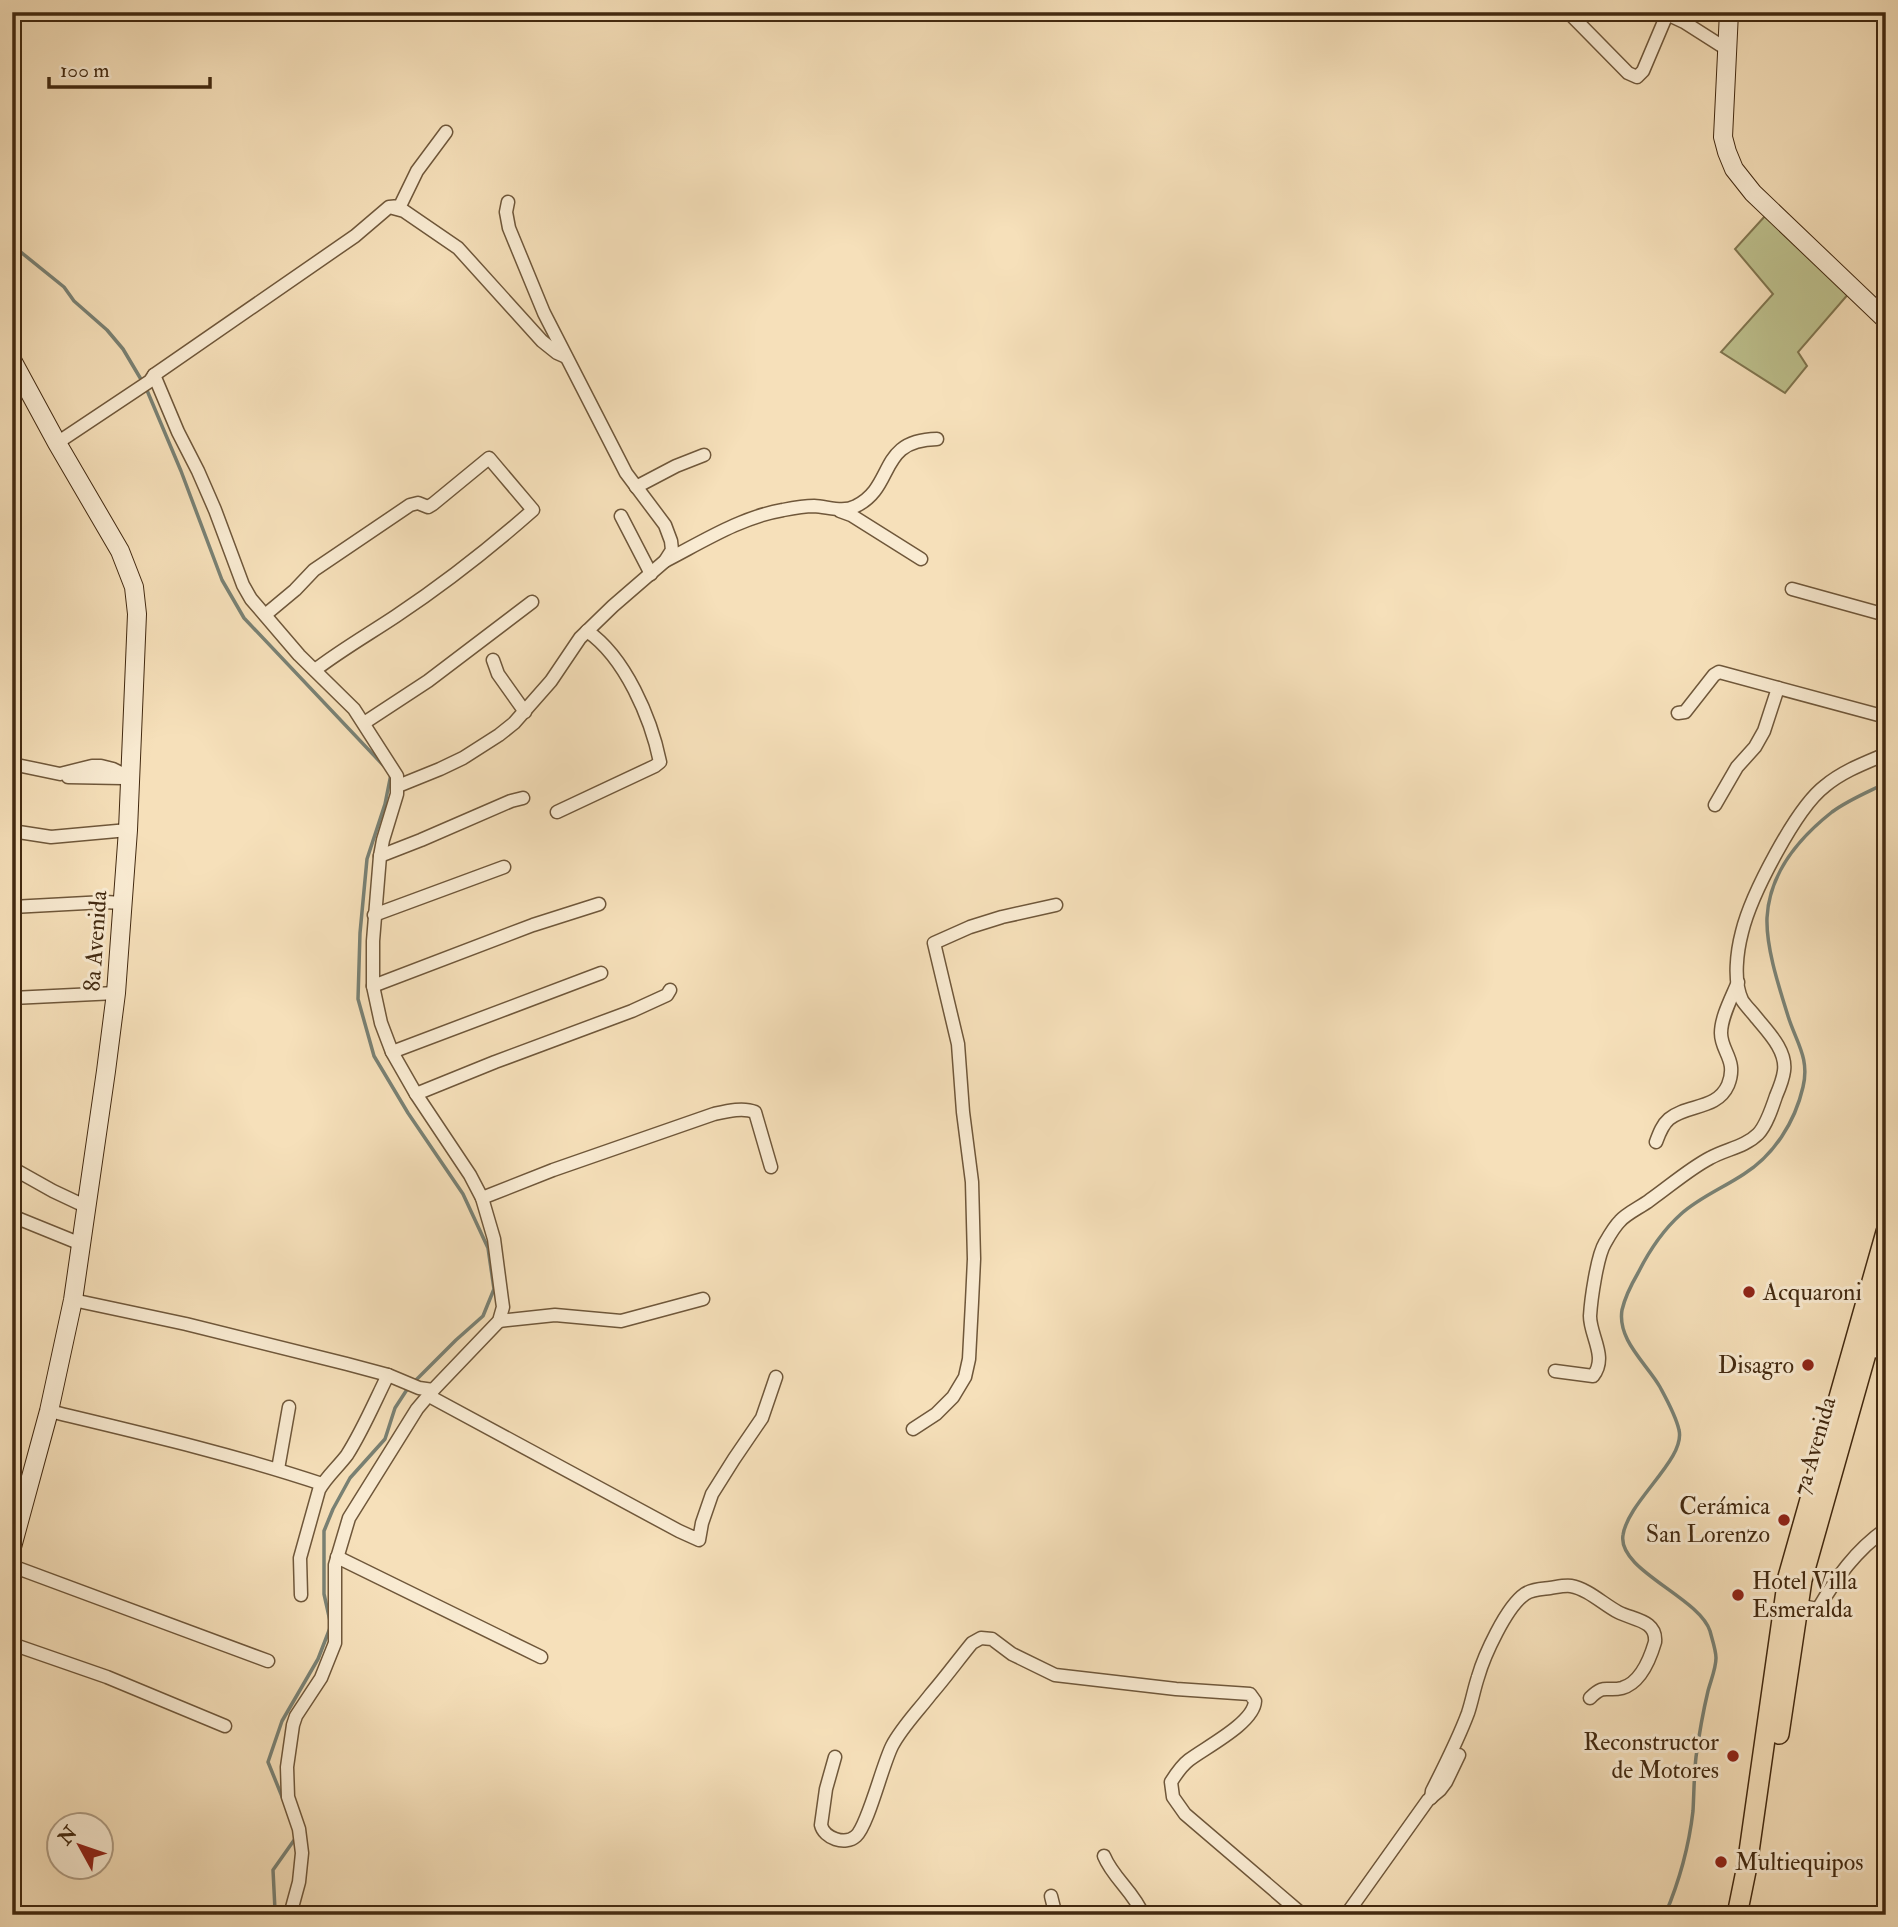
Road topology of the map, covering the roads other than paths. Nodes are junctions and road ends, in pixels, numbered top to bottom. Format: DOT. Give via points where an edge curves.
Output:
graph roads {
  1 [pos="1568,12"];
  2 [pos="1729,12"];
  3 [pos="1667,13"];
  4 [pos="1728,50"];
  5 [pos="446,132"];
  6 [pos="508,202"];
  7 [pos="389,207"];
  8 [pos="1886,320"];
  9 [pos="566,357"];
  10 [pos="12,360"];
  11 [pos="152,378"];
  12 [pos="937,439"];
  13 [pos="57,443"];
  14 [pos="704,455"];
  15 [pos="636,487"];
  16 [pos="833,509"];
  17 [pos="621,516"];
  18 [pos="921,559"];
  19 [pos="665,561"];
  20 [pos="651,573"];
  21 [pos="1792,589"];
  22 [pos="532,602"];
  23 [pos="265,615"];
  24 [pos="1886,615"];
  25 [pos="587,631"];
  26 [pos="493,660"];
  27 [pos="315,670"];
  28 [pos="1778,688"];
  29 [pos="525,712"];
  30 [pos="1678,713"];
  31 [pos="1886,717"];
  32 [pos="365,723"];
  33 [pos="1886,754"];
  34 [pos="12,764"];
  35 [pos="131,778"];
  36 [pos="398,786"];
  37 [pos="523,798"];
  38 [pos="1715,805"];
  39 [pos="557,812"];
  40 [pos="128,830"];
  41 [pos="12,831"];
  42 [pos="380,856"];
  43 [pos="504,867"];
  44 [pos="122,903"];
  45 [pos="599,904"];
  46 [pos="1056,905"];
  47 [pos="12,907"];
  48 [pos="374,915"];
  49 [pos="601,973"];
  50 [pos="1738,982"];
  51 [pos="373,986"];
  52 [pos="670,990"];
  53 [pos="116,993"];
  54 [pos="12,998"];
  55 [pos="392,1052"];
  56 [pos="416,1094"];
  57 [pos="1656,1142"];
  58 [pos="771,1167"];
  59 [pos="12,1168"];
  60 [pos="482,1198"];
  61 [pos="87,1207"];
  62 [pos="12,1216"];
  63 [pos="1886,1232"];
  64 [pos="81,1244"];
  65 [pos="1886,1283"];
  66 [pos="703,1299"];
  67 [pos="73,1300"];
  68 [pos="499,1321"];
  69 [pos="1868,1347"];
  70 [pos="1886,1356"];
  71 [pos="1555,1371"];
  72 [pos="392,1376"];
  73 [pos="776,1377"];
  74 [pos="427,1391"];
  75 [pos="289,1407"];
  76 [pos="49,1411"];
  77 [pos="913,1429"];
  78 [pos="278,1469"];
  79 [pos="322,1483"];
  80 [pos="17,1508"];
  81 [pos="1886,1529"];
  82 [pos="12,1547"];
  83 [pos="337,1557"];
  84 [pos="12,1566"];
  85 [pos="301,1595"];
  86 [pos="1791,1604"];
  87 [pos="12,1644"];
  88 [pos="541,1657"];
  89 [pos="268,1661"];
  90 [pos="1590,1698"];
  91 [pos="225,1726"];
  92 [pos="1459,1755"];
  93 [pos="835,1757"];
  94 [pos="1431,1798"];
  95 [pos="1104,1856"];
  96 [pos="1051,1896"];
  97 [pos="290,1915"];
  98 [pos="1054,1915"];
  99 [pos="1143,1915"];
  100 [pos="1303,1915"];
  101 [pos="1346,1915"];
  102 [pos="1737,1915"];
  103 [pos="1750,1915"];
  1 -- 3 [label="street" via="1635,77 1642,73"];
  2 -- 4 [label="street"];
  3 -- 4 [label="street"];
  4 -- 8 [label="street" via="1723,136 1734,169 1763,204"];
  5 -- 7 [label="street" via="417,171 400,206"];
  6 -- 9 [label="street" via="509,228"];
  7 -- 9 [label="street" via="404,211 458,248 542,341"];
  7 -- 11 [label="street" via="355,236"];
  9 -- 15 [label="street"];
  10 -- 13 [label="street, 8a Avenida"];
  11 -- 13 [label="street"];
  11 -- 23 [label="street" via="198,471 243,585"];
  12 -- 16 [label="street" via="904,447 866,501 849,510"];
  13 -- 35 [label="street, 8a Avenida" via="120,551 134,587"];
  14 -- 15 [label="street"];
  15 -- 19 [label="street" via="669,535 672,550"];
  16 -- 18 [label="street" via="851,515"];
  16 -- 19 [label="street" via="804,506 763,514"];
  17 -- 20 [label="street"];
  19 -- 20 [label="street"];
  20 -- 25 [label="street"];
  21 -- 24 [label="street"];
  22 -- 32 [label="street"];
  23 -- 27 [label="street"];
  23 -- 27 [label="street" via="314,570 410,505 430,506 489,458 505,475 533,510 445,581"];
  25 -- 29 [label="street"];
  25 -- 39 [label="street" via="608,649 628,680 651,726 660,761"];
  26 -- 29 [label="street"];
  27 -- 32 [label="street"];
  28 -- 30 [label="street" via="1717,672 1685,712"];
  28 -- 31 [label="street"];
  28 -- 38 [label="street" via="1764,731"];
  29 -- 36 [label="street" via="463,758"];
  32 -- 36 [label="street"];
  33 -- 50 [label="street" via="1849,770 1805,805 1749,909 1738,958"];
  34 -- 35 [label="street" via="43,776"];
  35 -- 40 [label="street, 8a Avenida"];
  36 -- 42 [label="street"];
  37 -- 42 [label="street"];
  40 -- 41 [label="street" via="51,838"];
  40 -- 44 [label="street, 8a Avenida"];
  42 -- 48 [label="street"];
  43 -- 48 [label="street"];
  44 -- 47 [label="street"];
  44 -- 53 [label="street, 8a Avenida"];
  45 -- 51 [label="street"];
  46 -- 77 [label="street" via="970,927 934,943 958,1044 972,1182 974,1259 965,1377 936,1414"];
  48 -- 51 [label="street"];
  49 -- 55 [label="street"];
  50 -- 57 [label="street" via="1721,1035 1732,1070 1728,1086 1705,1106 1670,1118"];
  50 -- 71 [label="street" via="1742,1000 1783,1058 1775,1100 1761,1130 1691,1170 1620,1220 1603,1246 1590,1318 1598,1369 1592,1376"];
  51 -- 55 [label="street"];
  52 -- 56 [label="street" via="632,1011"];
  53 -- 54 [label="street"];
  53 -- 61 [label="street, 8a Avenida"];
  55 -- 56 [label="street"];
  56 -- 60 [label="street"];
  58 -- 60 [label="street" via="755,1112 724,1112"];
  59 -- 61 [label="street"];
  60 -- 68 [label="street" via="496,1251 503,1307"];
  61 -- 64 [label="street, 8a Avenida"];
  62 -- 64 [label="street"];
  63 -- 86 [label="main road, 7a Avenida" via="1794,1554"];
  64 -- 67 [label="street, 8a Avenida"];
  65 -- 69 [label="main road, 7a Avenida"];
  66 -- 68 [label="street" via="621,1321 555,1315"];
  67 -- 72 [label="street"];
  67 -- 76 [label="street, 8a Avenida"];
  68 -- 74 [label="street"];
  69 -- 70 [label="street"];
  69 -- 86 [label="main road, 7a Avenida" via="1802,1580"];
  72 -- 74 [label="street"];
  72 -- 79 [label="street" via="347,1454"];
  73 -- 74 [label="street" via="762,1418 712,1494 699,1540"];
  74 -- 83 [label="street" via="349,1518"];
  75 -- 78 [label="street"];
  76 -- 78 [label="street"];
  76 -- 80 [label="street, 8a Avenida"];
  78 -- 79 [label="street"];
  79 -- 85 [label="street" via="300,1559"];
  80 -- 82 [label="street, 8a Avenida"];
  81 -- 86 [label="street" via="1856,1555 1818,1609"];
  83 -- 88 [label="street"];
  83 -- 97 [label="street" via="335,1643 321,1678 296,1716 287,1767 288,1797 302,1853"];
  84 -- 89 [label="street"];
  86 -- 102 [label="main road, 7a Avenida"];
  86 -- 103 [label="main road, 7a Avenida"];
  87 -- 91 [label="street"];
  90 -- 94 [label="street" via="1601,1689 1627,1686 1639,1676 1655,1642 1653,1629 1577,1587 1525,1593 1490,1648 1461,1732"];
  92 -- 94 [label="street" via="1446,1782"];
  93 -- 100 [label="street" via="821,1825 834,1839 848,1840 862,1826 897,1738 972,1643 981,1638 992,1639 1055,1675 1250,1694 1255,1702 1252,1713 1178,1771 1171,1782 1173,1797 1185,1814"];
  94 -- 101 [label="street"];
  95 -- 99 [label="street"];
  96 -- 98 [label="street"];
}
